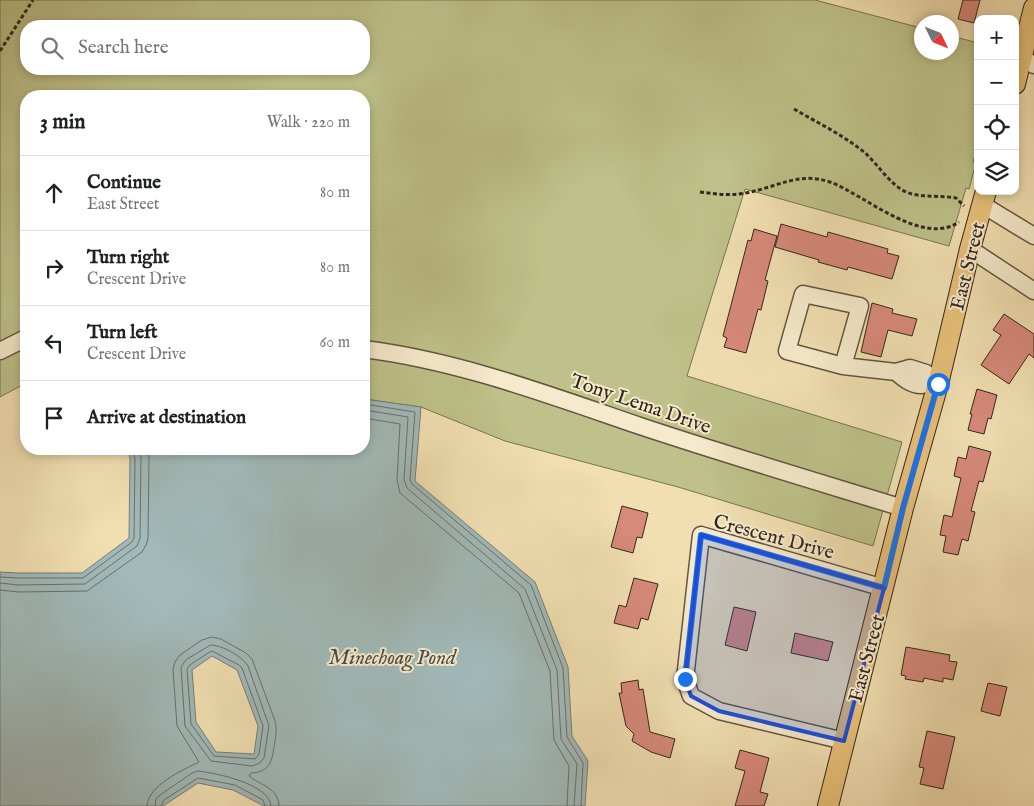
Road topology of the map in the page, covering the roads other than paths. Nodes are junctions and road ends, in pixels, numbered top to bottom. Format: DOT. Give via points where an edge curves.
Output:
graph roads {
  1 [pos="1034,8"];
  2 [pos="1028,62"];
  3 [pos="1019,77"];
  4 [pos="978,201"];
  5 [pos="1034,236"];
  6 [pos="970,249"];
  7 [pos="1034,291"];
  8 [pos="20,341"];
  9 [pos="370,350"];
  10 [pos="0,351"];
  11 [pos="843,366"];
  12 [pos="934,383"];
  13 [pos="903,508"];
  14 [pos="884,588"];
  15 [pos="844,742"];
  16 [pos="828,806"];
  1 -- 2 [label="main road"];
  2 -- 3 [label="main road"];
  4 -- 5 [label="street"];
  4 -- 6 [label="main road, East Street"];
  6 -- 7 [label="street"];
  6 -- 12 [label="main road, East Street"];
  8 -- 10 [label="street"];
  9 -- 13 [label="street, Tony Lema Drive" via="443,363 531,388 692,443"];
  11 -- 11 [label="street" via="788,351 803,294 860,306"];
  11 -- 12 [label="street" via="896,372 906,381 921,385"];
  12 -- 13 [label="main road, East Street"];
  13 -- 14 [label="main road, East Street"];
  14 -- 15 [label="main road, East Street"];
  14 -- 15 [label="street, Crescent Drive" via="701,535 685,679 691,696 720,711"];
  15 -- 16 [label="main road, East Street"];
}
